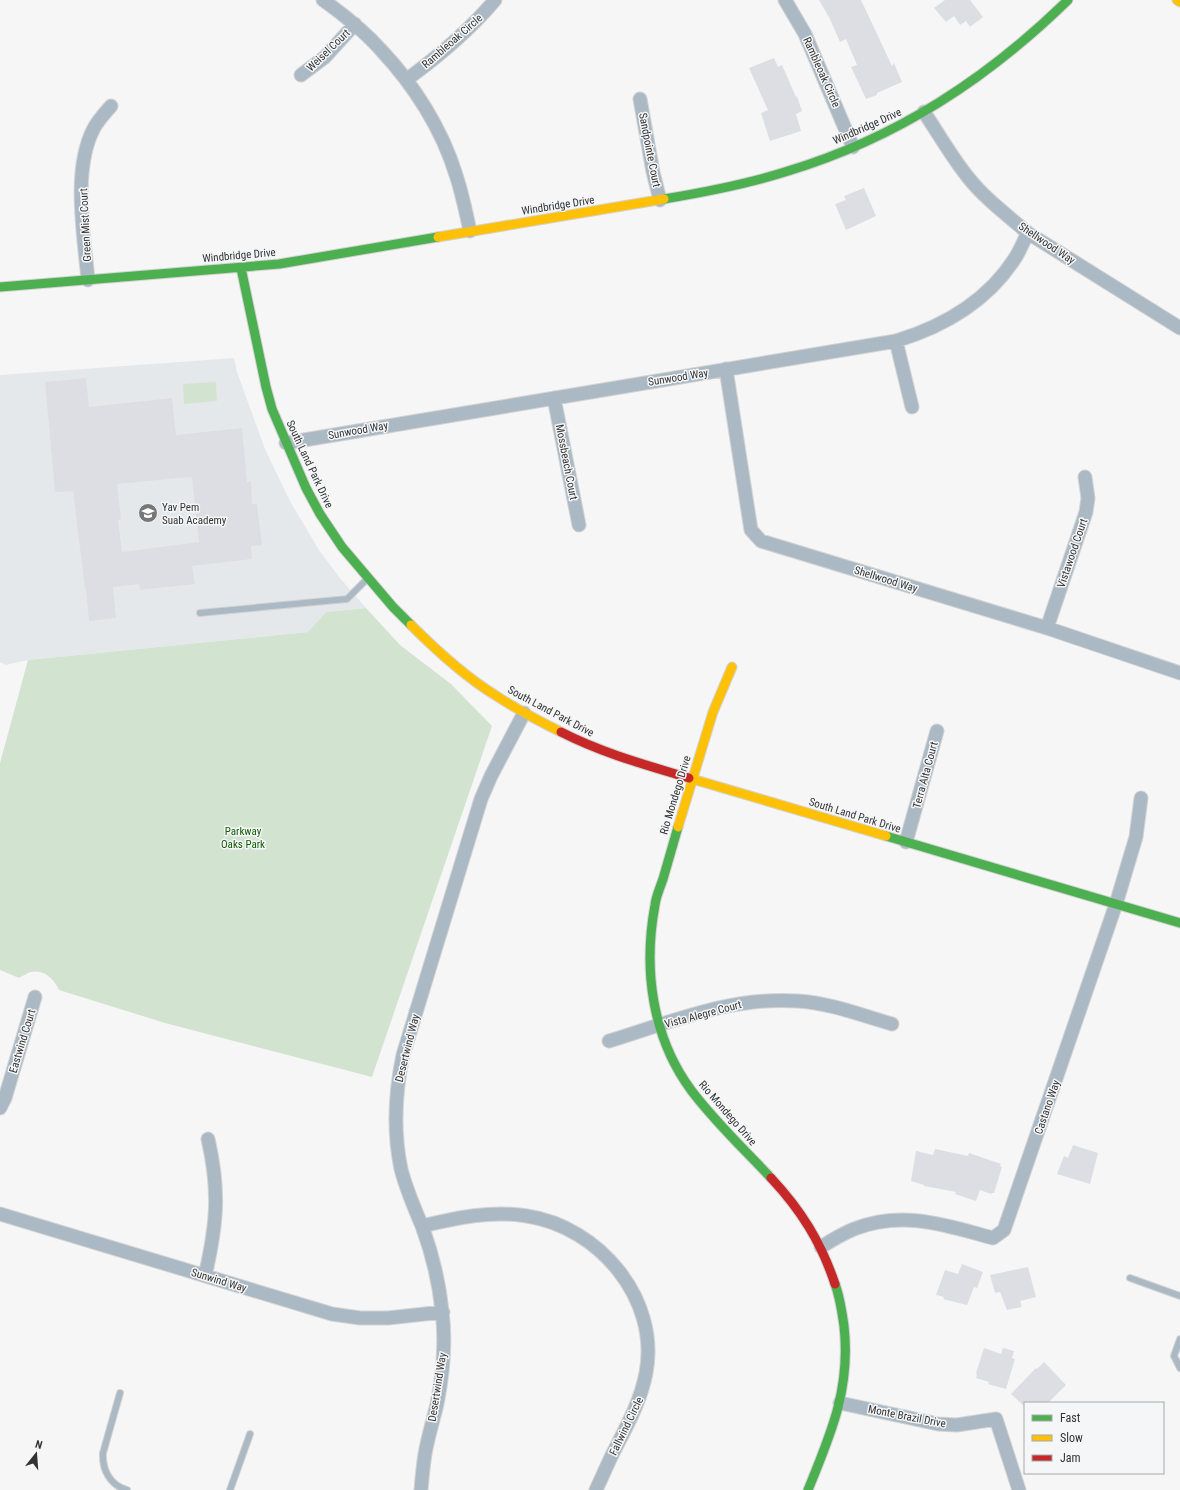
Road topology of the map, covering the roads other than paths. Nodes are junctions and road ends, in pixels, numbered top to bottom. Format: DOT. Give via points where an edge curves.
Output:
graph roads {
  1 [pos="324,0"];
  2 [pos="495,0"];
  3 [pos="785,0"];
  4 [pos="1068,0"];
  5 [pos="1177,0"];
  6 [pos="1180,2"];
  7 [pos="355,24"];
  8 [pos="301,75"];
  9 [pos="406,80"];
  10 [pos="640,99"];
  11 [pos="111,106"];
  12 [pos="924,112"];
  13 [pos="853,147"];
  14 [pos="660,200"];
  15 [pos="470,231"];
  16 [pos="1028,233"];
  17 [pos="241,268"];
  18 [pos="88,280"];
  19 [pos="0,287"];
  20 [pos="1180,328"];
  21 [pos="896,341"];
  22 [pos="726,370"];
  23 [pos="554,398"];
  24 [pos="912,407"];
  25 [pos="286,442"];
  26 [pos="1085,477"];
  27 [pos="579,526"];
  28 [pos="368,578"];
  29 [pos="200,613"];
  30 [pos="1046,628"];
  31 [pos="732,667"];
  32 [pos="1180,673"];
  33 [pos="524,713"];
  34 [pos="937,731"];
  35 [pos="692,779"];
  36 [pos="1141,798"];
  37 [pos="906,842"];
  38 [pos="1116,904"];
  39 [pos="1180,923"];
  40 [pos="35,997"];
  41 [pos="892,1024"];
  42 [pos="659,1025"];
  43 [pos="609,1041"];
  44 [pos="0,1108"];
  45 [pos="208,1139"];
  46 [pos="0,1214"];
  47 [pos="422,1226"];
  48 [pos="821,1246"];
  49 [pos="205,1276"];
  50 [pos="1130,1278"];
  51 [pos="1180,1296"];
  52 [pos="443,1312"];
  53 [pos="1180,1339"];
  54 [pos="1180,1368"];
  55 [pos="120,1393"];
  56 [pos="840,1403"];
  57 [pos="250,1434"];
  58 [pos="127,1490"];
  59 [pos="230,1490"];
  60 [pos="421,1490"];
  61 [pos="596,1490"];
  62 [pos="808,1490"];
  63 [pos="1019,1490"];
  1 -- 7 [label="street"];
  2 -- 9 [label="street, Rambleoak Circle" via="465,33"];
  3 -- 13 [label="street, Rambleoak Circle" via="805,34"];
  4 -- 12 [label="street, Windbridge Drive" via="1045,24 1010,53"];
  5 -- 6 [label="street"];
  7 -- 8 [label="street, Weisel Court" via="325,57"];
  7 -- 9 [label="street" via="382,50"];
  9 -- 15 [label="street" via="442,140 456,174"];
  10 -- 14 [label="street, Sandpointe Court"];
  11 -- 18 [label="street, Green Mist Court" via="94,128 88,142 83,169 81,197"];
  12 -- 13 [label="street, Windbridge Drive"];
  12 -- 16 [label="street, Shellwood Way" via="967,177"];
  13 -- 14 [label="street, Windbridge Drive" via="807,165 760,179"];
  14 -- 15 [label="street, Windbridge Drive"];
  15 -- 17 [label="street, Windbridge Drive" via="279,264"];
  16 -- 20 [label="street, Shellwood Way"];
  16 -- 21 [label="street, Sunwood Way" via="1017,256 1002,275 967,308 943,323"];
  17 -- 18 [label="street, Windbridge Drive"];
  17 -- 25 [label="street, South Land Park Drive" via="266,387"];
  18 -- 19 [label="street, Windbridge Drive"];
  21 -- 22 [label="street, Sunwood Way"];
  21 -- 24 [label="street"];
  22 -- 23 [label="street, Sunwood Way"];
  22 -- 30 [label="street, Shellwood Way" via="751,530 761,541"];
  23 -- 25 [label="street, Sunwood Way"];
  23 -- 27 [label="street, Mossbeach Court"];
  25 -- 28 [label="street, South Land Park Drive" via="320,514 342,547"];
  26 -- 30 [label="street, Vistawood Court" via="1088,498 1086,512"];
  28 -- 29 [label="lane" via="348,599"];
  28 -- 33 [label="street, South Land Park Drive" via="427,641 456,666"];
  30 -- 32 [label="street, Shellwood Way"];
  31 -- 35 [label="street, Rio Mondego Drive" via="713,712"];
  33 -- 35 [label="street, South Land Park Drive" via="578,740 623,758"];
  33 -- 47 [label="street, Desertwind Way" via="490,776 481,799 403,1055 397,1084 397,1144 410,1198"];
  34 -- 37 [label="street, Terra Alta Court"];
  35 -- 37 [label="street, South Land Park Drive"];
  35 -- 42 [label="street, Rio Mondego Drive" via="655,904 650,931 651,987"];
  36 -- 38 [label="street, Castano Way" via="1136,837"];
  37 -- 38 [label="street, South Land Park Drive"];
  38 -- 39 [label="street, South Land Park Drive"];
  38 -- 48 [label="street, Castano Way" via="1004,1230 993,1238 940,1223 895,1219 853,1229"];
  40 -- 44 [label="street, Eastwind Court"];
  41 -- 42 [label="street, Vista Alegre Court" via="827,1006 799,1001 770,1000 717,1007"];
  42 -- 43 [label="street, Vista Alegre Court"];
  42 -- 48 [label="street, Rio Mondego Drive" via="675,1064 694,1094 789,1198"];
  45 -- 49 [label="street" via="216,1182 216,1213 213,1244"];
  46 -- 49 [label="street, Sunwind Way"];
  47 -- 52 [label="street, Desertwind Way" via="432,1255"];
  47 -- 61 [label="street, Fallwind Circle" via="458,1218 500,1214 543,1219 572,1230 596,1247 609,1259 627,1283 645,1328 648,1349 646,1372 641,1397 633,1416"];
  48 -- 56 [label="street, Rio Mondego Drive" via="836,1286 845,1336 845,1365"];
  49 -- 52 [label="street, Sunwind Way" via="332,1314 388,1318"];
  50 -- 51 [label="lane"];
  52 -- 60 [label="street, Desertwind Way" via="441,1379 425,1454"];
  53 -- 54 [label="lane" via="1174,1356"];
  55 -- 58 [label="lane" via="103,1461 110,1479"];
  56 -- 62 [label="street, Rio Mondego Drive" via="834,1427"];
  56 -- 63 [label="street, Monte Brazil Drive" via="938,1424 957,1425 996,1419"];
  57 -- 59 [label="lane"];
}
